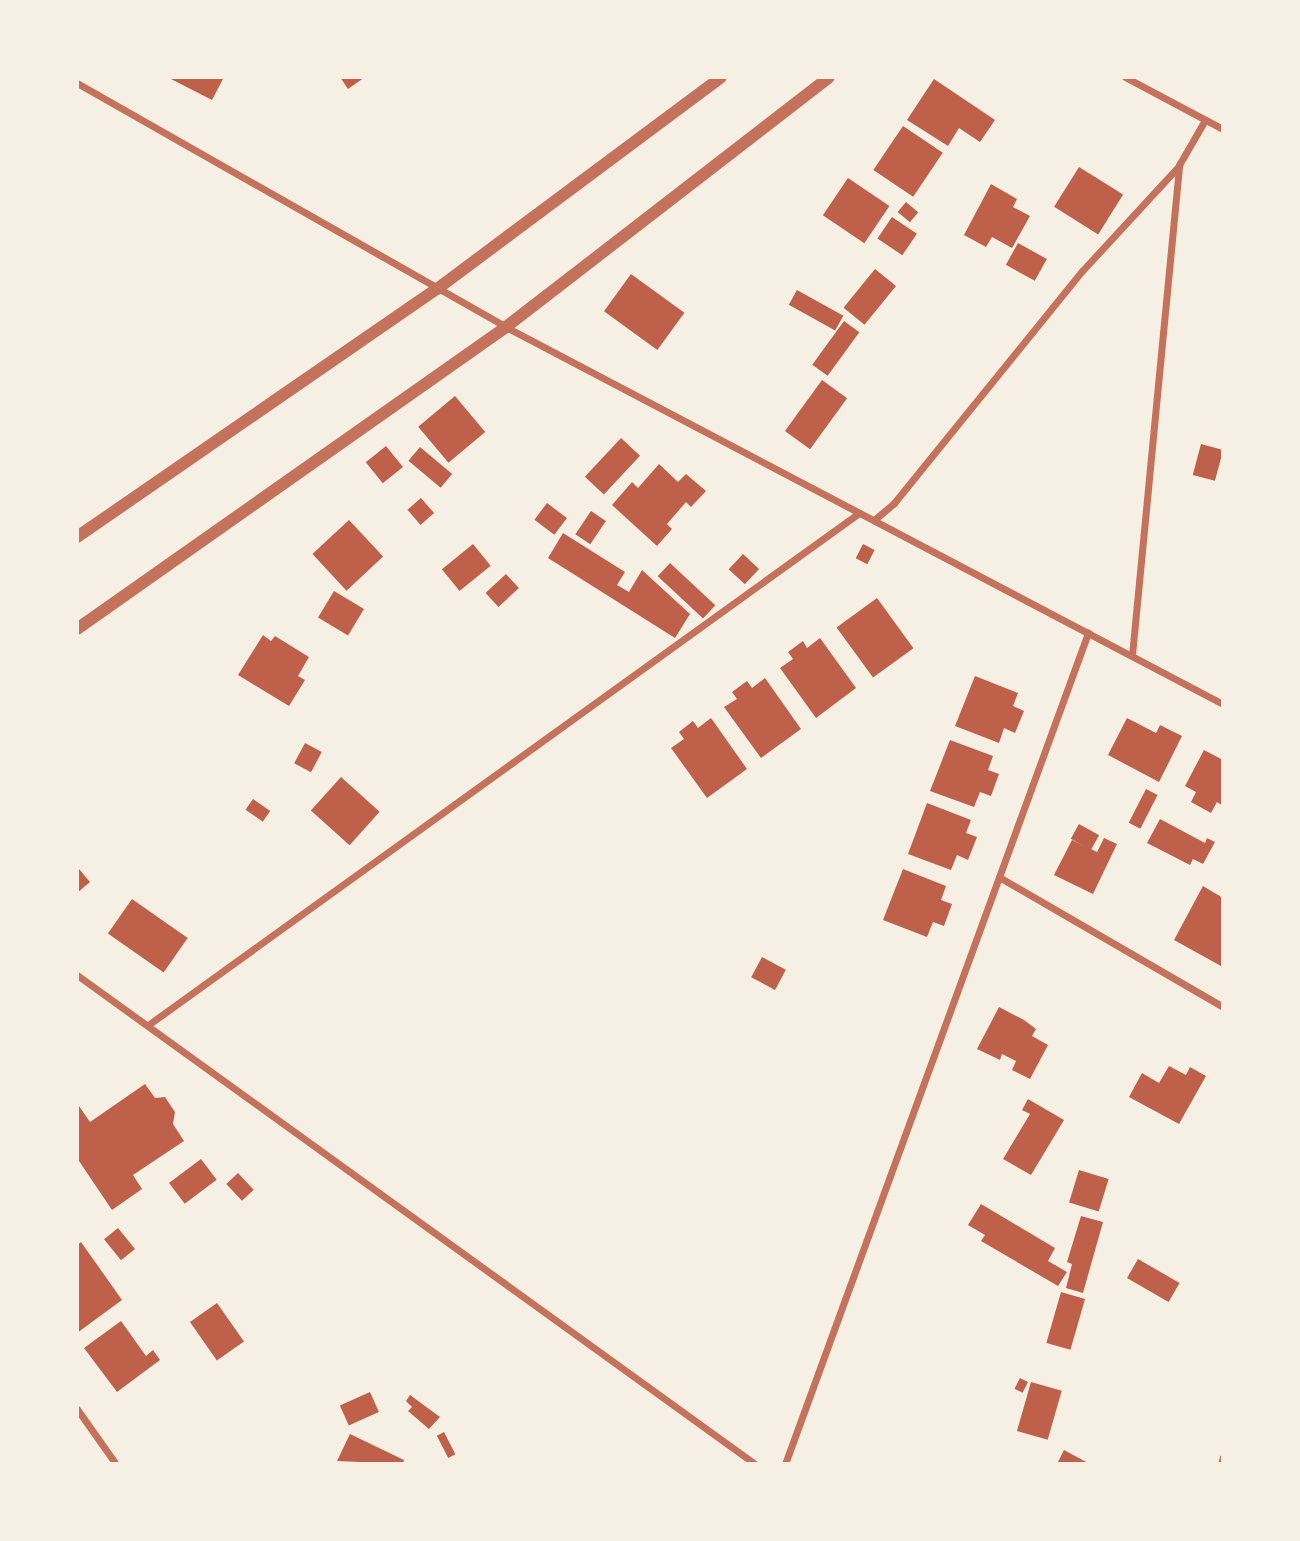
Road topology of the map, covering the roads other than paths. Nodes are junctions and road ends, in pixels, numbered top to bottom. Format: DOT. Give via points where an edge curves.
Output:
graph roads {
  1 [pos="721,77"];
  2 [pos="829,77"];
  3 [pos="1125,77"];
  4 [pos="77,83"];
  5 [pos="1205,120"];
  6 [pos="1223,129"];
  7 [pos="1180,166"];
  8 [pos="437,289"];
  9 [pos="506,327"];
  10 [pos="859,513"];
  11 [pos="874,520"];
  12 [pos="77,537"];
  13 [pos="77,629"];
  14 [pos="1088,633"];
  15 [pos="1132,655"];
  16 [pos="1223,704"];
  17 [pos="999,877"];
  18 [pos="77,975"];
  19 [pos="1223,1007"];
  20 [pos="148,1025"];
  21 [pos="77,1409"];
  22 [pos="1223,1457"];
  23 [pos="116,1464"];
  24 [pos="755,1464"];
  25 [pos="785,1464"];
  26 [pos="1221,1464"];
  1 -- 8 [label="street"];
  2 -- 9 [label="street"];
  3 -- 5 [label="street"];
  4 -- 8 [label="street"];
  5 -- 6 [label="street"];
  5 -- 7 [label="street"];
  7 -- 11 [label="street" via="1082,271 894,503"];
  7 -- 15 [label="street"];
  8 -- 9 [label="street"];
  8 -- 12 [label="street"];
  9 -- 10 [label="street"];
  9 -- 13 [label="street"];
  10 -- 11 [label="street"];
  10 -- 20 [label="street"];
  11 -- 14 [label="street"];
  14 -- 15 [label="street"];
  14 -- 17 [label="street"];
  15 -- 16 [label="street"];
  17 -- 19 [label="street"];
  17 -- 25 [label="street"];
  18 -- 20 [label="street"];
  20 -- 24 [label="street"];
  21 -- 23 [label="street"];
  22 -- 26 [label="street"];
}
